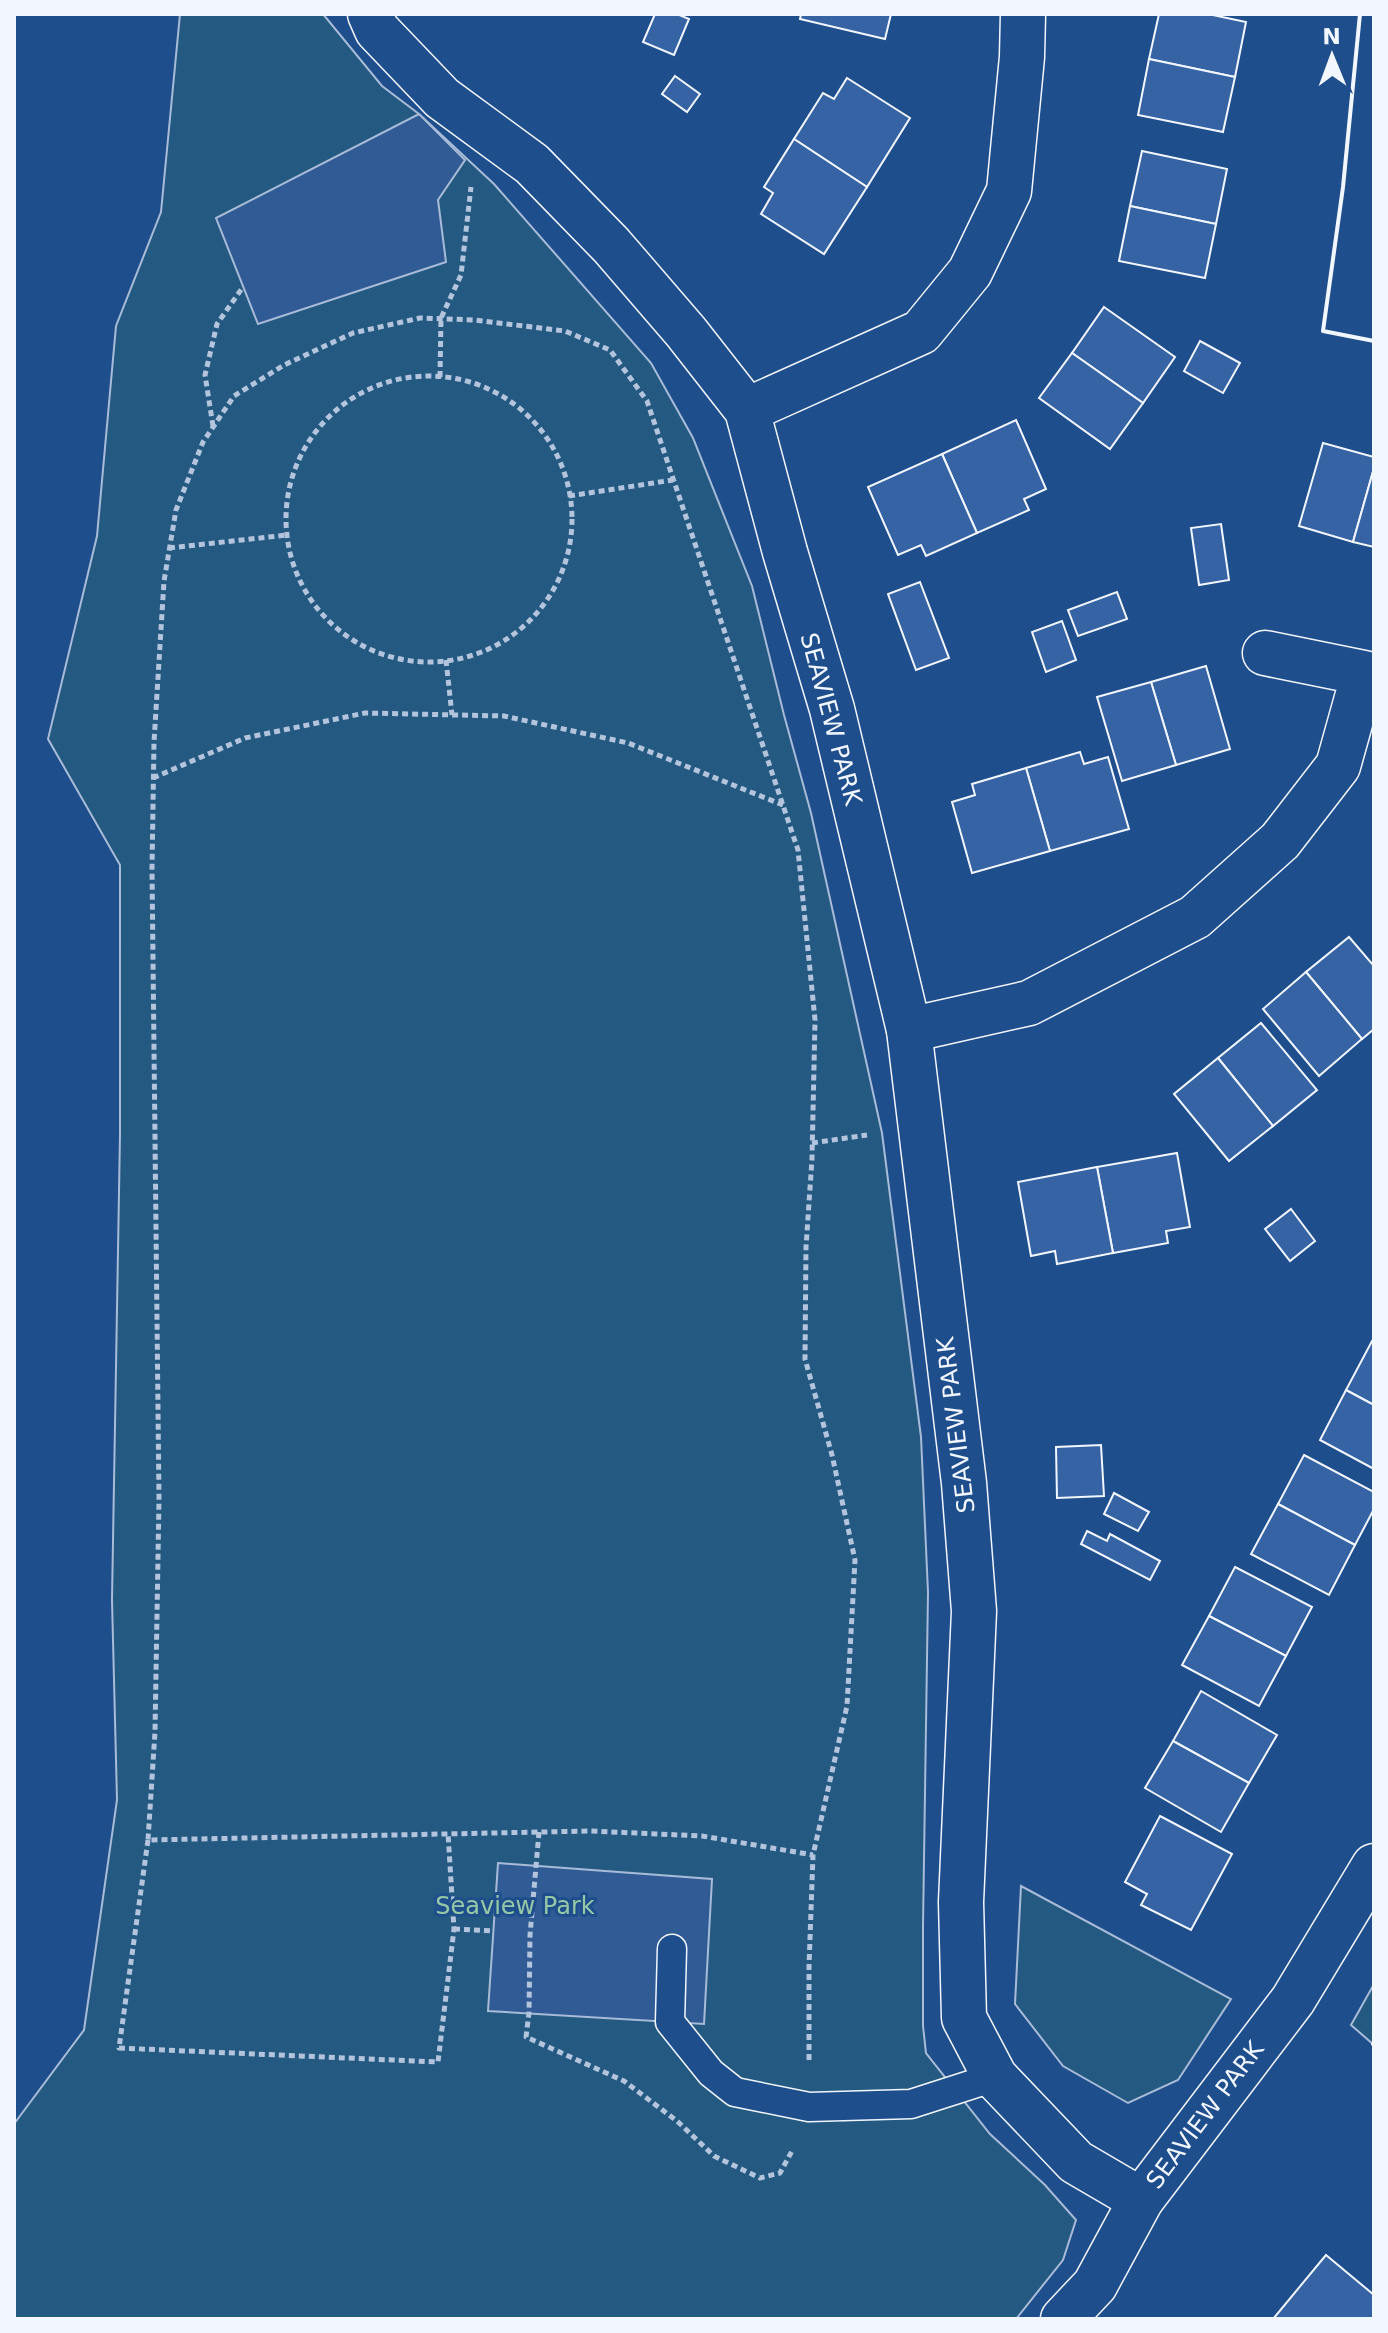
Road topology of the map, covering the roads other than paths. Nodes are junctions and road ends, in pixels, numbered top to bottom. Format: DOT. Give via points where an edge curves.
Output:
graph roads {
  1 [pos="370,14"];
  2 [pos="1023,14"];
  3 [pos="747,410"];
  4 [pos="1265,653"];
  5 [pos="909,1030"];
  6 [pos="1374,1866"];
  7 [pos="672,1949"];
  8 [pos="995,2077"];
  9 [pos="1141,2200"];
  10 [pos="1063,2319"];
  1 -- 3 [label="street, SEAVIEW PARK" via="377,30 442,98 532,164 611,245"];
  2 -- 3 [label="street" via="1009,191 970,272 921,332"];
  3 -- 5 [label="street, SEAVIEW PARK" via="832,709"];
  4 -- 5 [label="street" via="1364,673 1338,766 1280,841 1195,917 1029,1003"];
  5 -- 8 [label="street, SEAVIEW PARK" via="964,1483 974,1611 961,1902 964,2018"];
  6 -- 9 [label="street, SEAVIEW PARK" via="1293,2000"];
  7 -- 8 [label="lane" via="670,2022 711,2073 735,2092 809,2107 911,2104"];
  8 -- 9 [label="street, SEAVIEW PARK" via="1076,2162"];
  9 -- 10 [label="street" via="1095,2285"];
}
